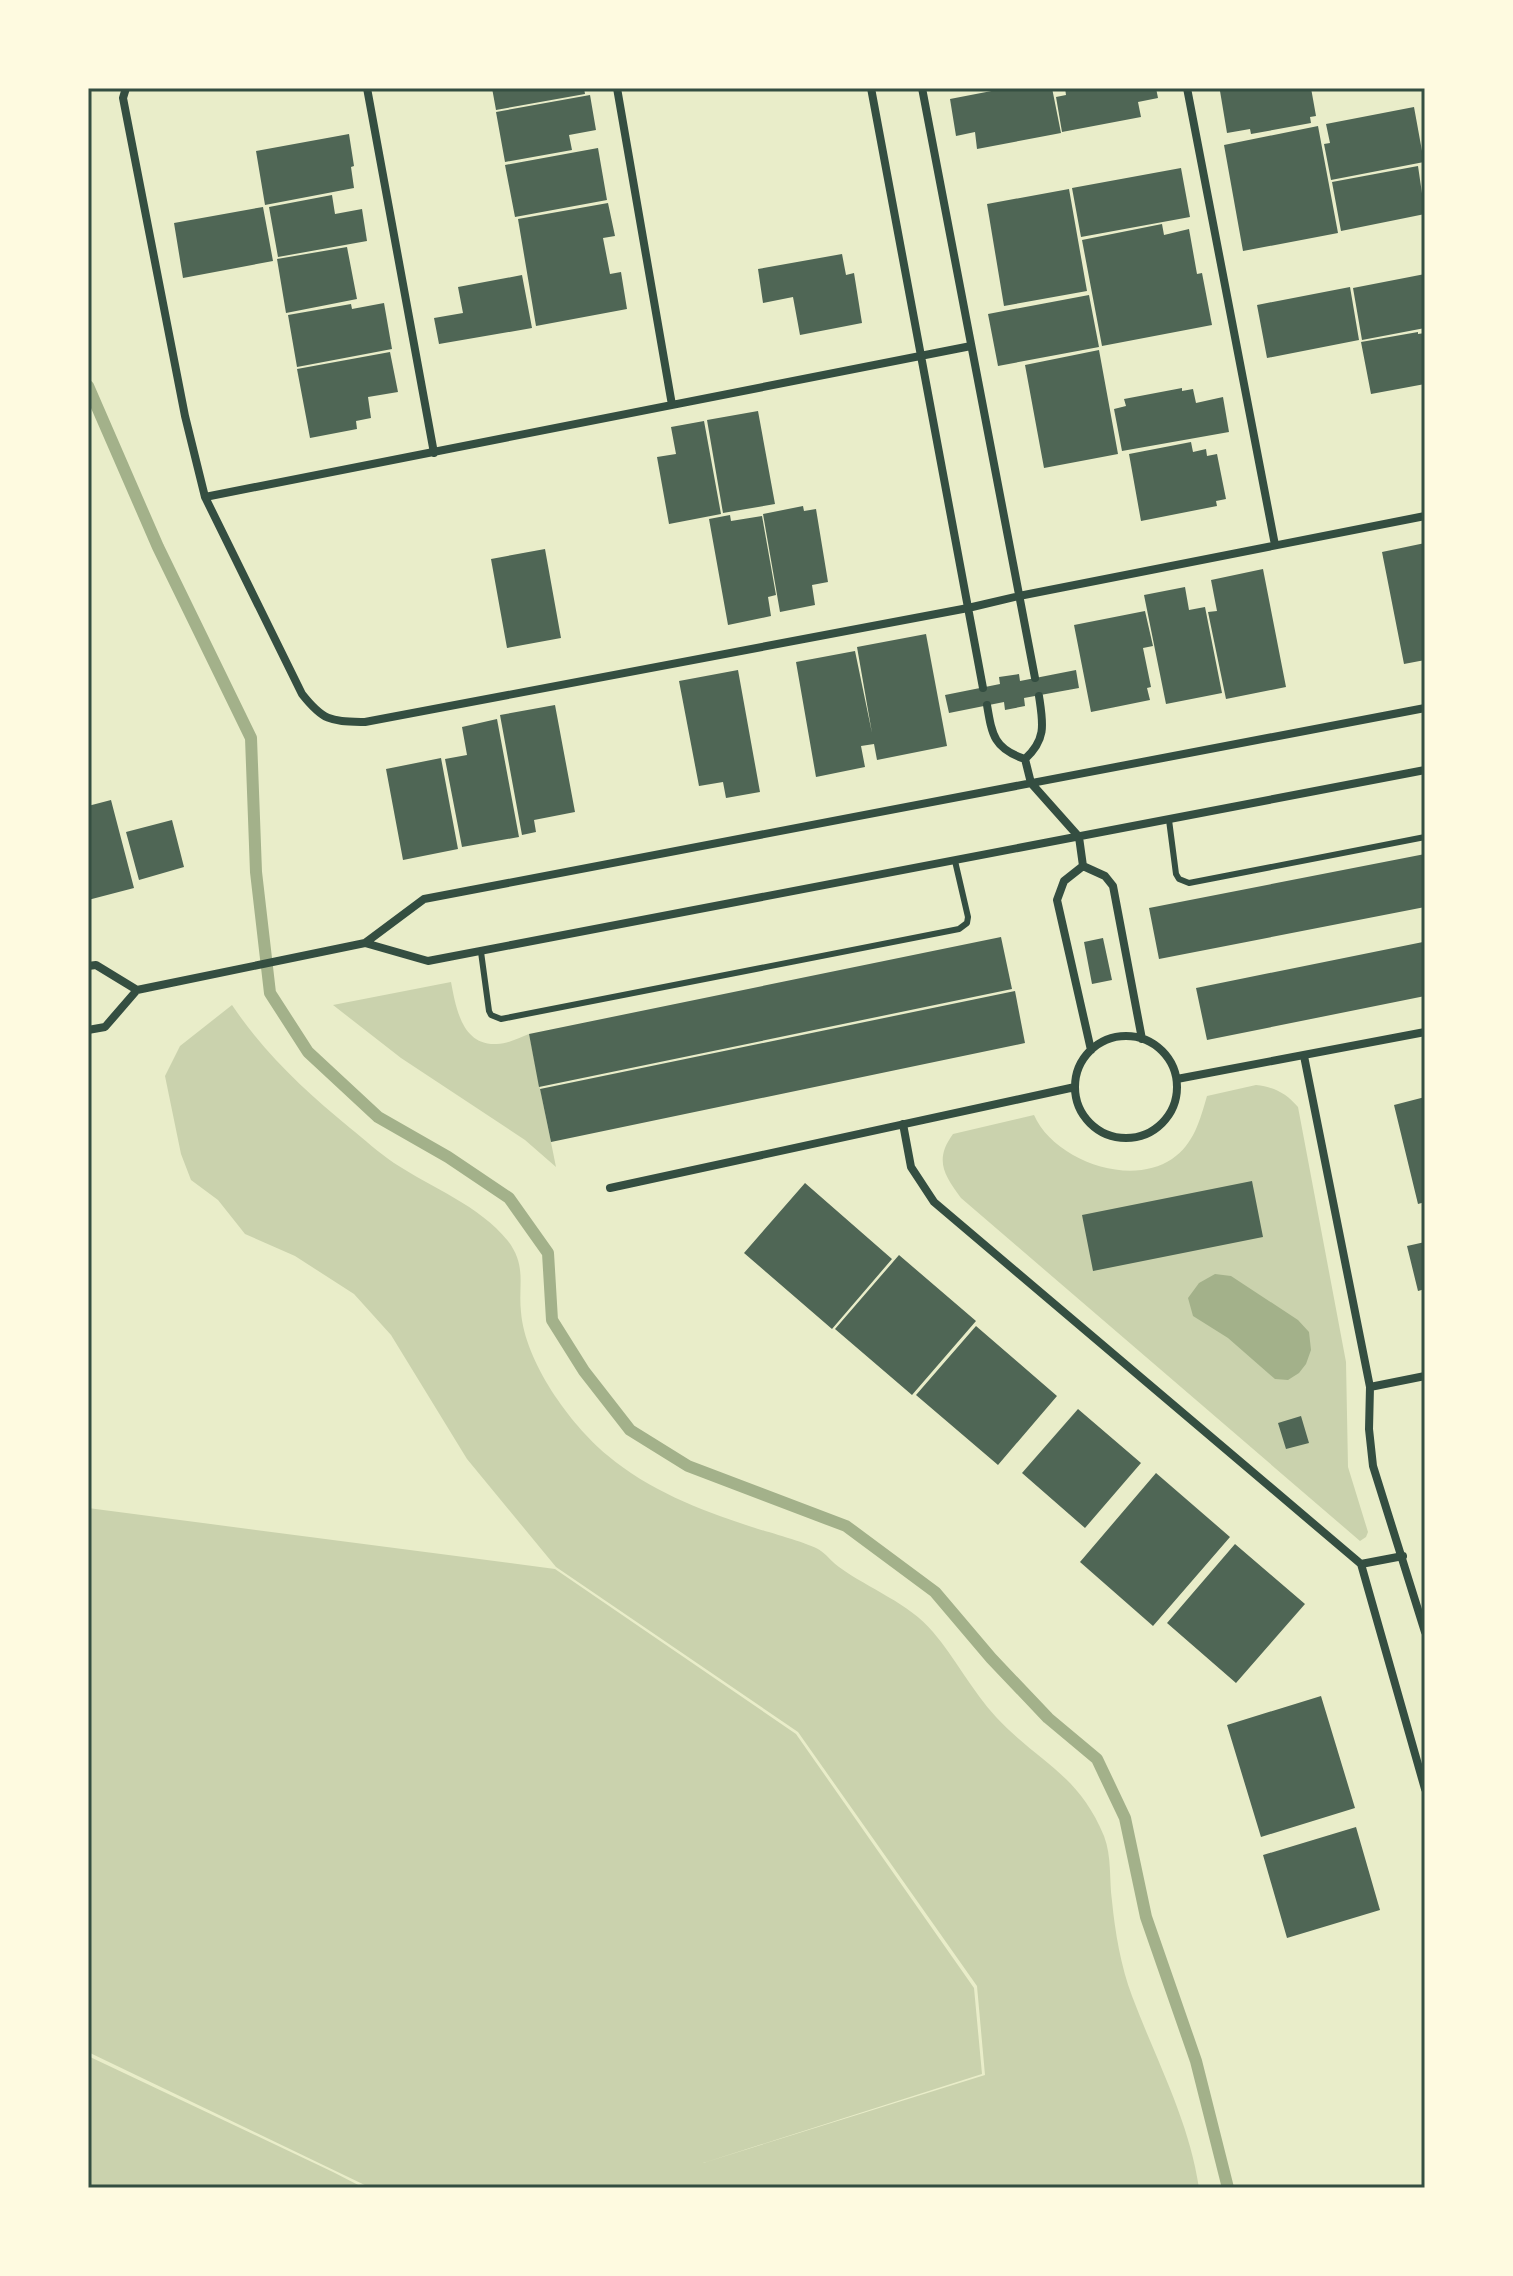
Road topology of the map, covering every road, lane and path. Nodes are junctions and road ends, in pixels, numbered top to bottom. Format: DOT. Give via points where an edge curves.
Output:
graph roads {
  1 [pos="126,88"];
  2 [pos="367,88"];
  3 [pos="617,88"];
  4 [pos="871,88"];
  5 [pos="922,88"];
  6 [pos="1187,88"];
  7 [pos="971,346"];
  8 [pos="921,356"];
  9 [pos="672,405"];
  10 [pos="434,453"];
  11 [pos="205,497"];
  12 [pos="1425,516"];
  13 [pos="1275,545"];
  14 [pos="1019,596"];
  15 [pos="968,608"];
  16 [pos="1035,678"];
  17 [pos="983,688"];
  18 [pos="1039,696"];
  19 [pos="987,705"];
  20 [pos="1425,708"];
  21 [pos="1025,759"];
  22 [pos="1425,770"];
  23 [pos="1031,783"];
  24 [pos="1169,820"];
  25 [pos="1079,837"];
  26 [pos="1425,837"];
  27 [pos="955,861"];
  28 [pos="1083,866"];
  29 [pos="365,943"];
  30 [pos="481,952"];
  31 [pos="88,966"];
  32 [pos="137,990"];
  33 [pos="88,1030"];
  34 [pos="1425,1032"];
  35 [pos="1142,1039"];
  36 [pos="1091,1050"];
  37 [pos="1304,1056"];
  38 [pos="1177,1079"];
  39 [pos="1075,1087"];
  40 [pos="903,1124"];
  41 [pos="610,1188"];
  42 [pos="1425,1376"];
  43 [pos="1370,1387"];
  44 [pos="1403,1556"];
  45 [pos="1361,1564"];
  46 [pos="1425,1632"];
  47 [pos="1425,1789"];
  1 -- 11 [label="street" via="123,98"];
  2 -- 10 [label="street"];
  3 -- 9 [label="street"];
  4 -- 8 [label="street"];
  5 -- 7 [label="street"];
  6 -- 13 [label="street"];
  7 -- 8 [label="street"];
  7 -- 14 [label="street"];
  8 -- 9 [label="street"];
  8 -- 15 [label="street"];
  9 -- 10 [label="street"];
  10 -- 11 [label="street"];
  11 -- 15 [label="street" via="302,694 322,717 334,721 365,722"];
  12 -- 13 [label="street"];
  13 -- 14 [label="street"];
  14 -- 15 [label="street"];
  14 -- 16 [label="street"];
  15 -- 17 [label="street"];
  18 -- 21 [label="street" via="1041,736 1037,749"];
  19 -- 21 [label="street" via="999,747"];
  20 -- 23 [label="street"];
  21 -- 23 [label="street"];
  22 -- 24 [label="street"];
  23 -- 25 [label="street"];
  23 -- 29 [label="street" via="424,899"];
  24 -- 25 [label="street"];
  24 -- 26 [label="lane" via="1176,874 1189,883"];
  25 -- 27 [label="street"];
  25 -- 28 [label="street"];
  27 -- 30 [label="street"];
  27 -- 30 [label="lane" via="968,917 959,929 501,1019 489,1011"];
  28 -- 35 [label="street" via="1113,886"];
  28 -- 36 [label="street" via="1064,881 1057,900"];
  29 -- 30 [label="street" via="428,961"];
  29 -- 32 [label="street"];
  31 -- 32 [label="street" via="96,965"];
  32 -- 33 [label="street" via="105,1027"];
  34 -- 37 [label="street"];
  35 -- 36 [label="street" via="1124,1036"];
  35 -- 38 [label="street" via="1159,1047"];
  36 -- 39 [label="street" via="1079,1067"];
  37 -- 38 [label="street"];
  37 -- 43 [label="street"];
  38 -- 39 [label="street" via="1175,1103 1162,1124 1142,1136 1118,1138 1095,1129 1080,1110"];
  39 -- 40 [label="street"];
  40 -- 41 [label="street"];
  40 -- 45 [label="street" via="911,1167 934,1202"];
  42 -- 43 [label="street"];
  43 -- 44 [label="street" via="1373,1466"];
  44 -- 45 [label="street"];
  44 -- 46 [label="street"];
  45 -- 47 [label="street"];
}
